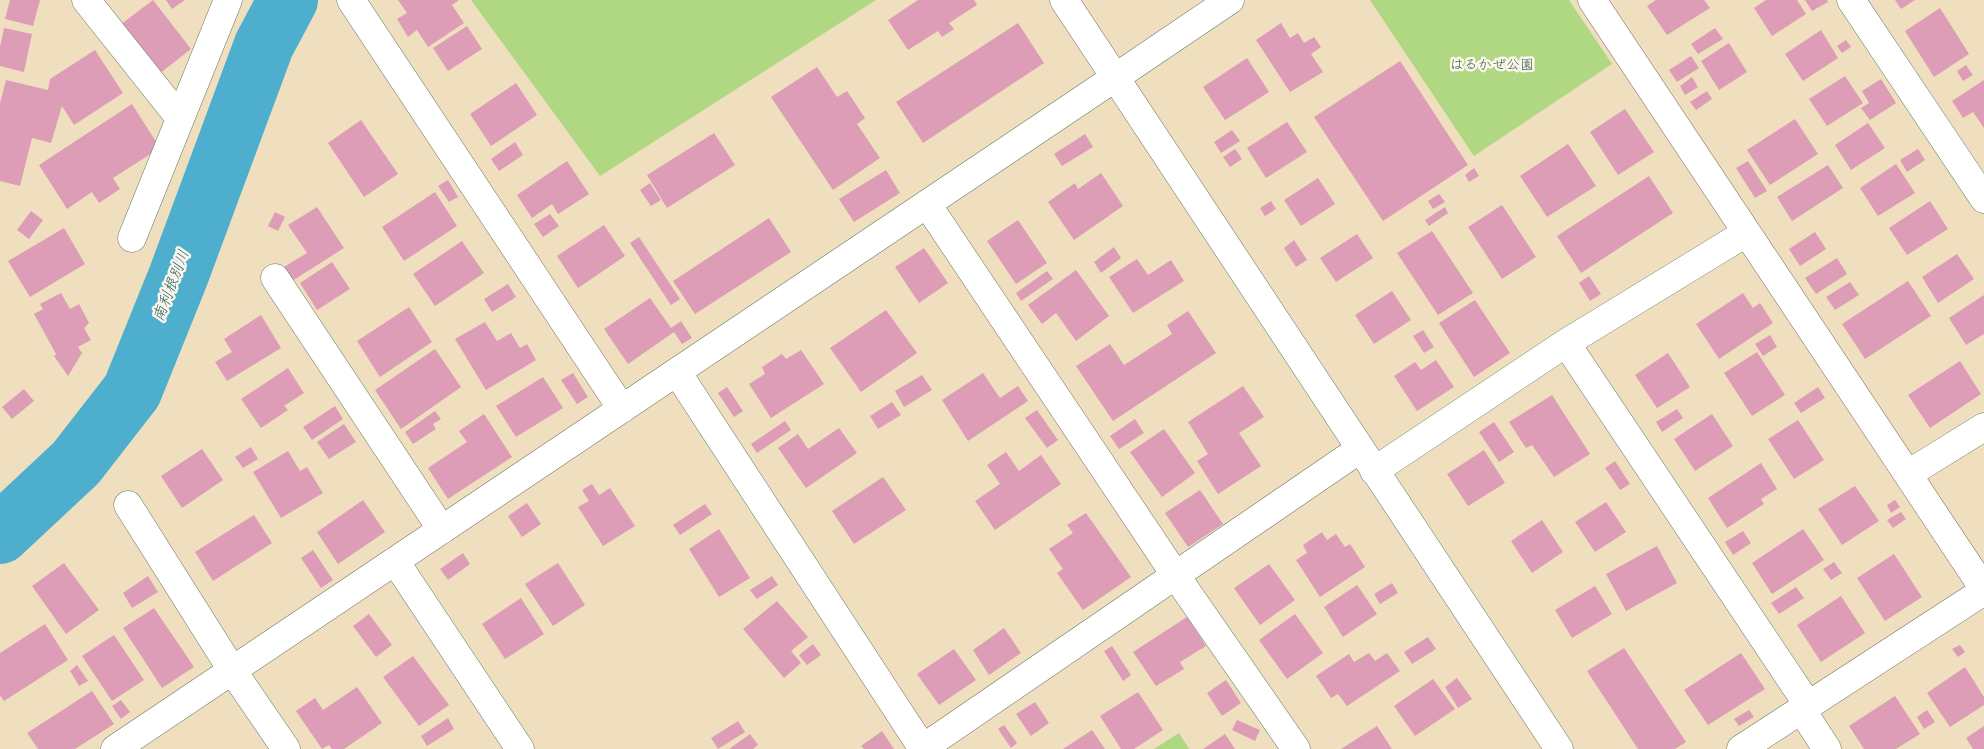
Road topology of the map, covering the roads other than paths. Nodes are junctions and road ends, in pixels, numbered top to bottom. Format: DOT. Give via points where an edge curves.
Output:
graph roads {
  1 [pos="86,0"];
  2 [pos="228,0"];
  3 [pos="1064,0"];
  4 [pos="1230,0"];
  5 [pos="1592,0"];
  6 [pos="1851,0"];
  7 [pos="351,1"];
  8 [pos="1116,77"];
  9 [pos="179,118"];
  10 [pos="1984,199"];
  11 [pos="927,204"];
  12 [pos="1746,233"];
  13 [pos="132,238"];
  14 [pos="275,278"];
  15 [pos="1566,343"];
  16 [pos="677,372"];
  17 [pos="622,409"];
  18 [pos="1984,427"];
  19 [pos="1367,460"];
  20 [pos="1908,474"];
  21 [pos="128,505"];
  22 [pos="442,530"];
  23 [pos="395,561"];
  24 [pos="1176,576"];
  25 [pos="1984,590"];
  26 [pos="232,670"];
  27 [pos="1804,707"];
  28 [pos="115,749"];
  29 [pos="286,749"];
  30 [pos="520,749"];
  31 [pos="923,749"];
  32 [pos="1296,749"];
  33 [pos="1559,749"];
  34 [pos="1741,749"];
  35 [pos="1827,749"];
  1 -- 9 [label="street"];
  2 -- 9 [label="street"];
  3 -- 8 [label="street"];
  4 -- 8 [label="street"];
  5 -- 12 [label="street"];
  6 -- 10 [label="street"];
  7 -- 17 [label="street"];
  8 -- 11 [label="street"];
  8 -- 19 [label="street"];
  9 -- 13 [label="street"];
  11 -- 16 [label="street"];
  11 -- 24 [label="street"];
  12 -- 15 [label="street"];
  12 -- 20 [label="street"];
  14 -- 22 [label="street"];
  15 -- 19 [label="street"];
  15 -- 27 [label="street"];
  16 -- 17 [label="street"];
  16 -- 31 [label="street"];
  17 -- 22 [label="street"];
  18 -- 20 [label="street"];
  19 -- 24 [label="street"];
  19 -- 33 [label="street"];
  20 -- 25 [label="street"];
  21 -- 26 [label="street"];
  22 -- 23 [label="street"];
  23 -- 26 [label="street"];
  23 -- 30 [label="street"];
  24 -- 31 [label="street"];
  24 -- 32 [label="street"];
  25 -- 27 [label="street"];
  26 -- 28 [label="street"];
  26 -- 29 [label="street"];
  27 -- 34 [label="street"];
  27 -- 35 [label="street"];
}
